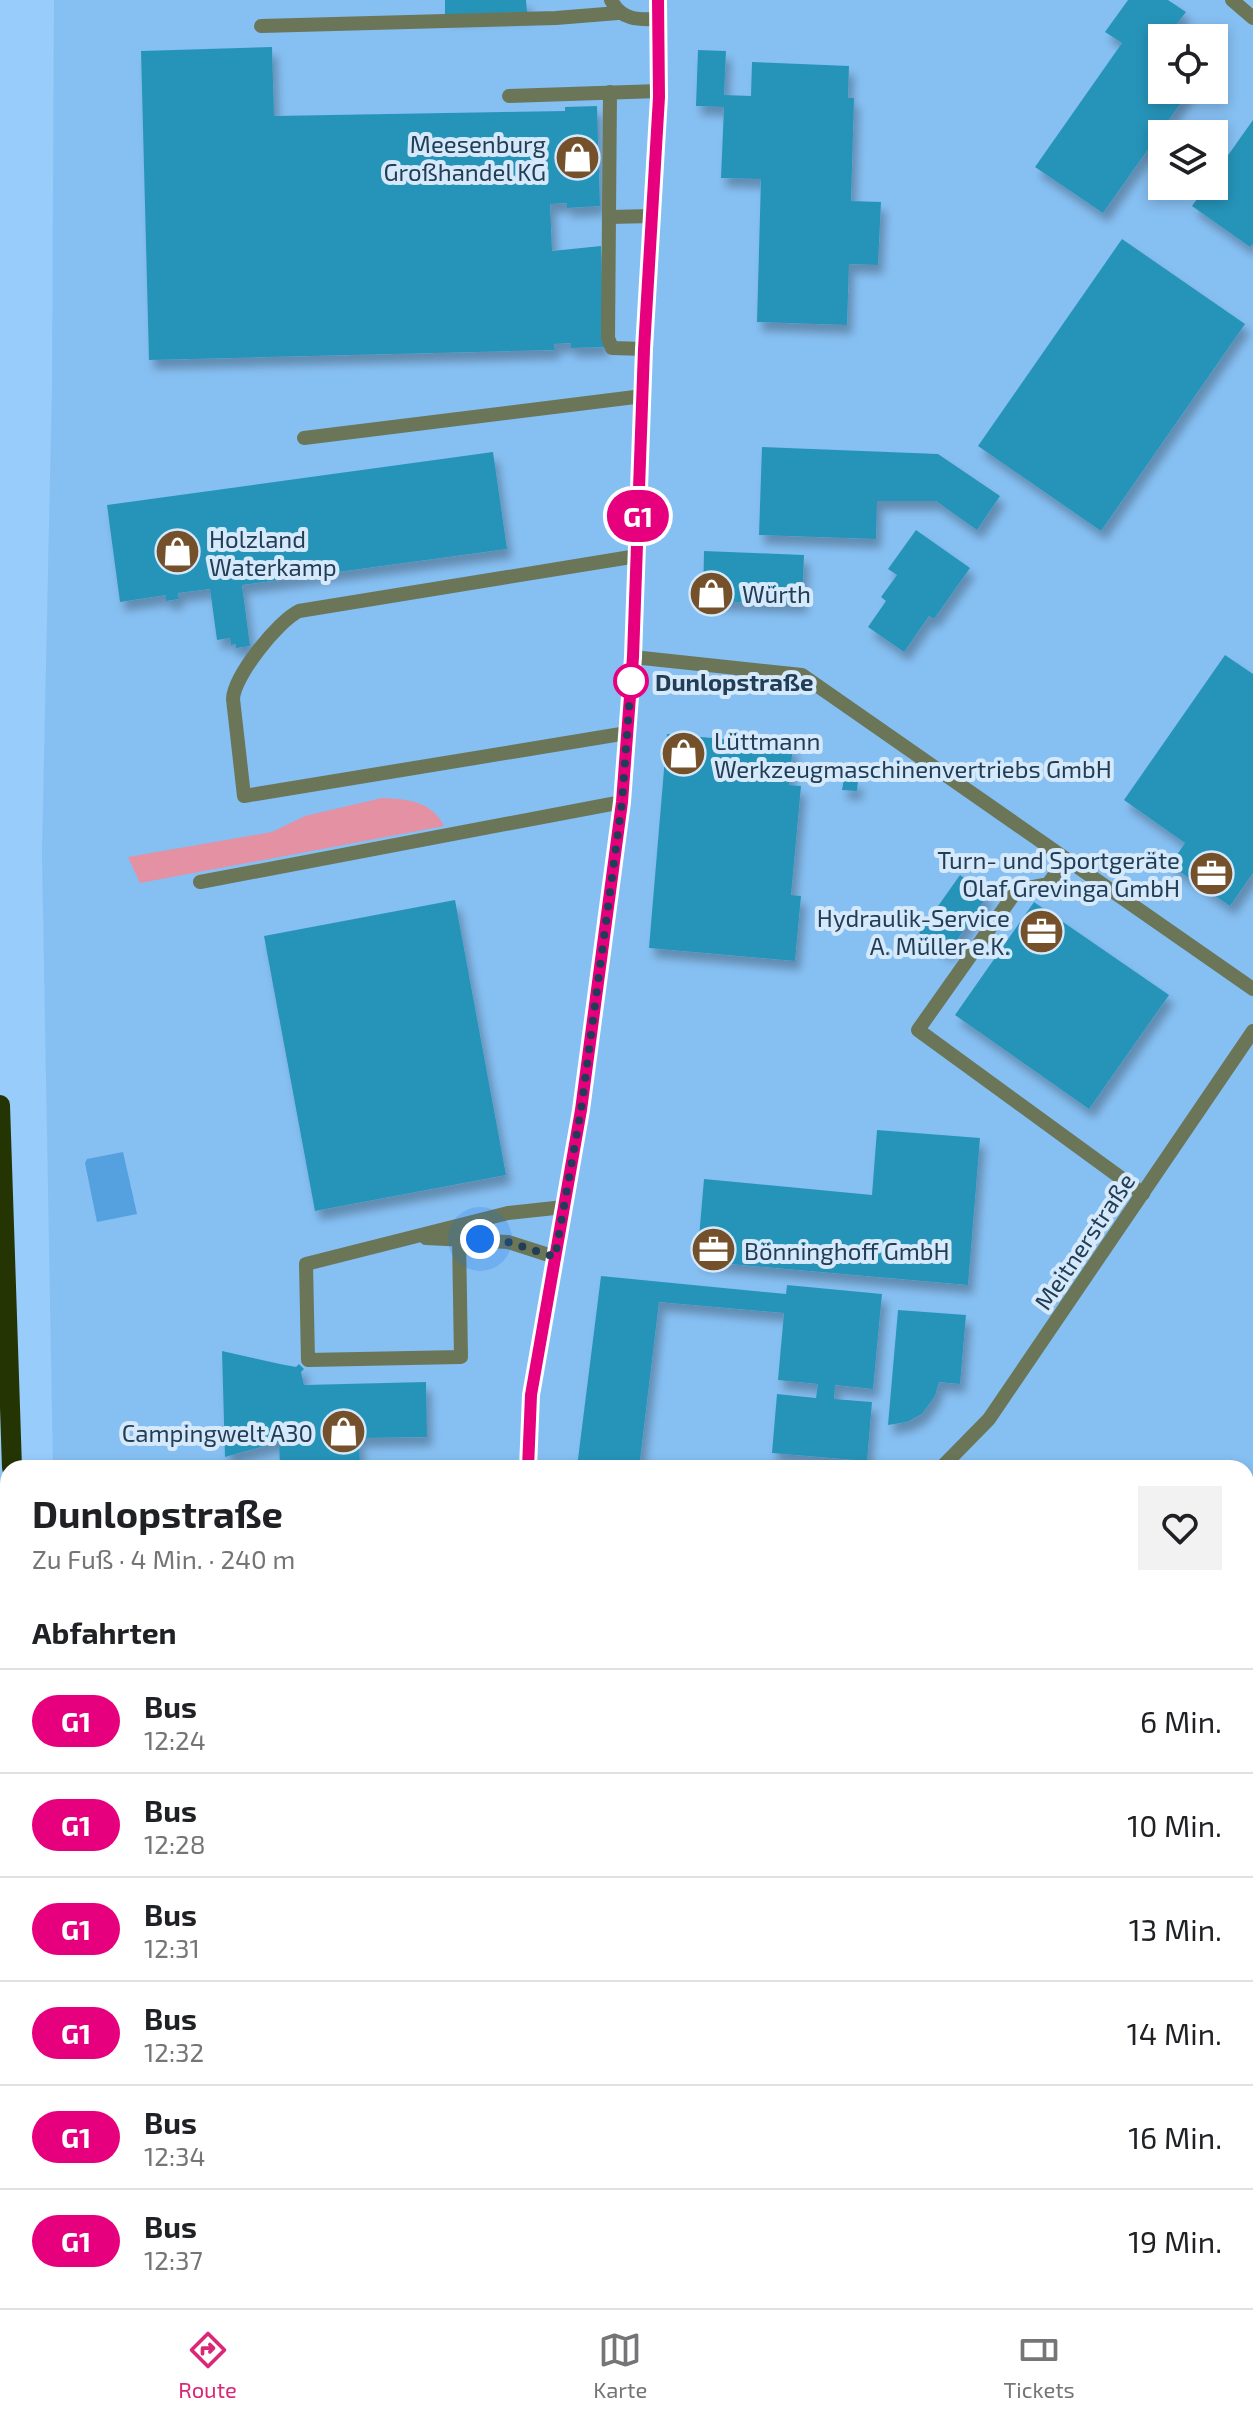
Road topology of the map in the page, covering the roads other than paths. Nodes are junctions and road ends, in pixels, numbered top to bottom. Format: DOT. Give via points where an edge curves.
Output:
graph roads {
  1 [pos="658,0"];
  2 [pos="1232,0"];
  3 [pos="615,6"];
  4 [pos="1253,18"];
  5 [pos="658,19"];
  6 [pos="261,26"];
  7 [pos="659,91"];
  8 [pos="610,92"];
  9 [pos="509,96"];
  10 [pos="653,216"];
  11 [pos="609,217"];
  12 [pos="644,349"];
  13 [pos="643,396"];
  14 [pos="304,438"];
  15 [pos="637,556"];
  16 [pos="633,657"];
  17 [pos="627,733"];
  18 [pos="622,802"];
  19 [pos="1066,859"];
  20 [pos="200,882"];
  21 [pos="1253,989"];
  22 [pos="1253,1031"];
  23 [pos="0,1105"];
  24 [pos="1143,1194"];
  25 [pos="564,1207"];
  26 [pos="459,1238"];
  27 [pos="401,1239"];
  28 [pos="555,1257"];
  29 [pos="12,1460"];
  30 [pos="528,1460"];
  31 [pos="949,1460"];
  1 -- 5 [label="street"];
  2 -- 4 [label="street"];
  3 -- 5 [label="street" via="637,20"];
  3 -- 6 [label="street" via="556,18"];
  5 -- 7 [label="street"];
  7 -- 8 [label="street"];
  7 -- 10 [label="street"];
  8 -- 9 [label="street"];
  8 -- 11 [label="street"];
  10 -- 11 [label="street"];
  10 -- 12 [label="street"];
  11 -- 12 [label="street" via="609,345"];
  12 -- 13 [label="street"];
  13 -- 14 [label="street"];
  13 -- 15 [label="street"];
  15 -- 16 [label="street"];
  15 -- 17 [label="street" via="299,611 279,625 235,686 233,699 244,796"];
  16 -- 17 [label="street"];
  16 -- 19 [label="street" via="802,675"];
  17 -- 18 [label="street"];
  18 -- 20 [label="street"];
  18 -- 25 [label="street"];
  19 -- 21 [label="street"];
  19 -- 24 [label="street" via="1048,884 1017,890 918,1030"];
  22 -- 24 [label="street, Meitnerstraße"];
  23 -- 29 [label="main road"];
  24 -- 31 [label="street, Meitnerstraße" via="989,1419"];
  25 -- 27 [label="street" via="508,1213"];
  25 -- 28 [label="street"];
  26 -- 27 [label="street"];
  26 -- 27 [label="street" via="461,1357 308,1360 306,1264"];
  26 -- 28 [label="street" via="508,1242"];
  28 -- 30 [label="street" via="531,1395"];
}
